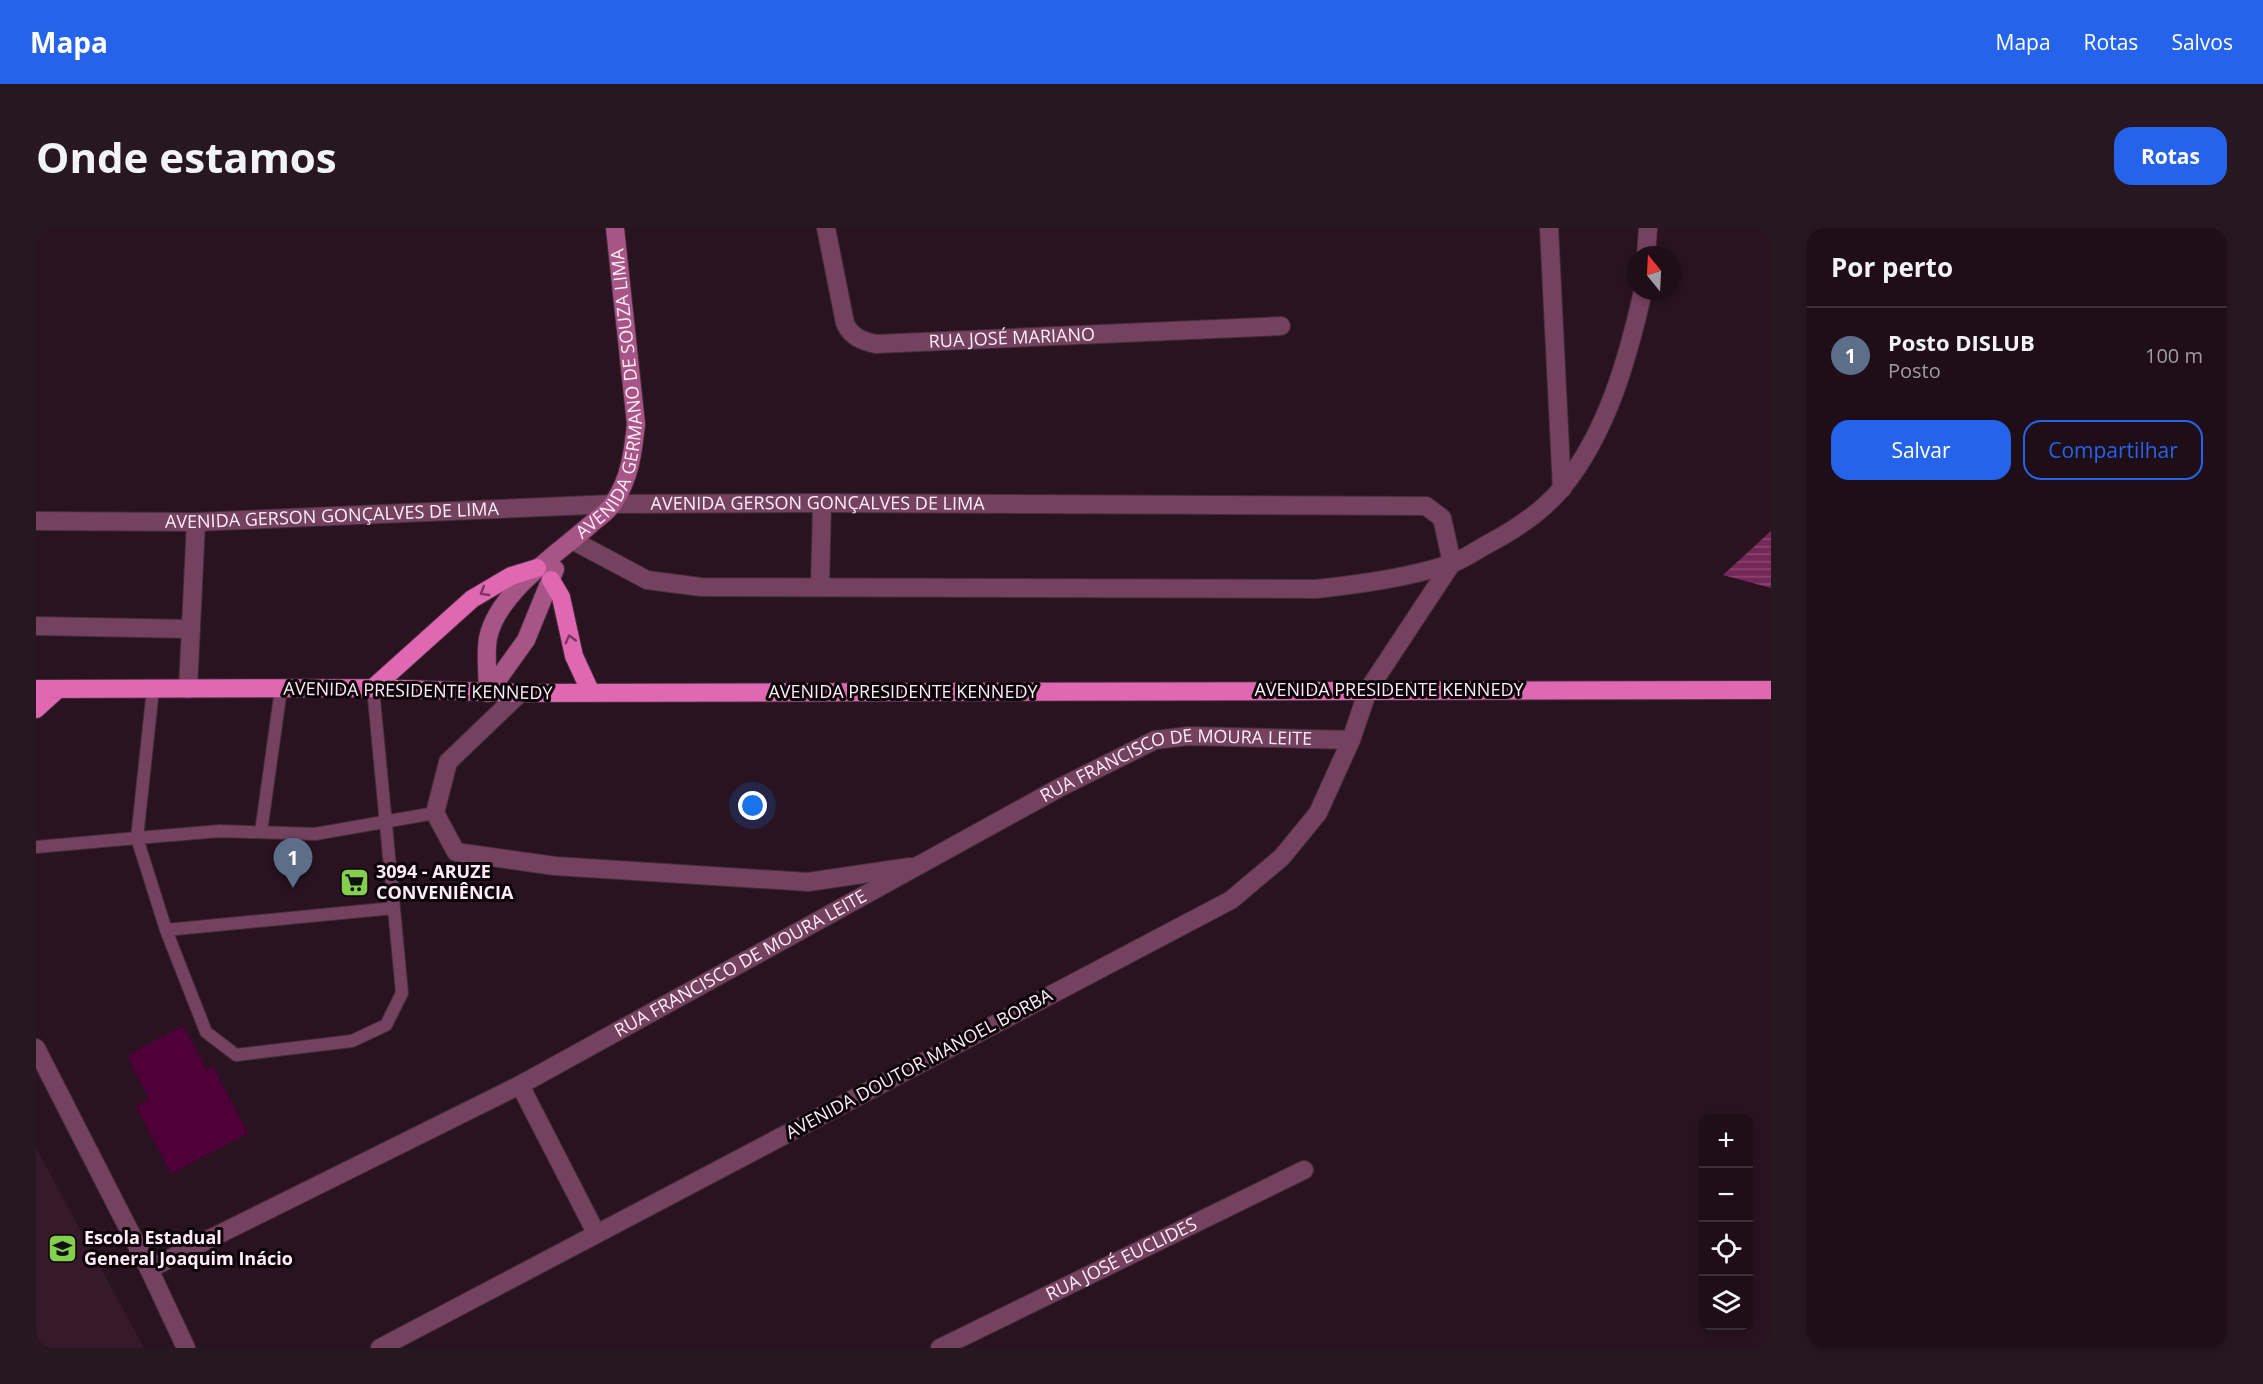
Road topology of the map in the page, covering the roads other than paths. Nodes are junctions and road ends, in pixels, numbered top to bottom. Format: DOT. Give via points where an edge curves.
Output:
graph roads {
  1 [pos="615,228"];
  2 [pos="826,228"];
  3 [pos="1549,228"];
  4 [pos="1648,228"];
  5 [pos="1647,246"];
  6 [pos="1641,300"];
  7 [pos="1281,326"];
  8 [pos="1562,489"];
  9 [pos="822,503"];
  10 [pos="613,504"];
  11 [pos="36,521"];
  12 [pos="196,522"];
  13 [pos="567,545"];
  14 [pos="1452,563"];
  15 [pos="544,574"];
  16 [pos="820,587"];
  17 [pos="36,626"];
  18 [pos="190,629"];
  19 [pos="281,688"];
  20 [pos="373,688"];
  21 [pos="36,689"];
  22 [pos="58,689"];
  23 [pos="153,689"];
  24 [pos="188,689"];
  25 [pos="1368,690"];
  26 [pos="1771,690"];
  27 [pos="488,693"];
  28 [pos="520,693"];
  29 [pos="591,693"];
  30 [pos="36,709"];
  31 [pos="1351,740"];
  32 [pos="435,813"];
  33 [pos="386,822"];
  34 [pos="261,832"];
  35 [pos="137,838"];
  36 [pos="36,846"];
  37 [pos="921,866"];
  38 [pos="394,908"];
  39 [pos="166,930"];
  40 [pos="36,1048"];
  41 [pos="520,1085"];
  42 [pos="1304,1170"];
  43 [pos="596,1233"];
  44 [pos="149,1269"];
  45 [pos="186,1348"];
  46 [pos="380,1348"];
  47 [pos="940,1348"];
  1 -- 10 [label="main road, AVENIDA GERMANO DE SOUZA LIMA" via="636,424 633,455"];
  2 -- 7 [label="street, RUA JOSÉ MARIANO" via="845,323 853,335 866,342"];
  3 -- 8 [label="street"];
  4 -- 5 [label="street"];
  6 -- 8 [label="street" via="1625,365 1588,452"];
  8 -- 14 [label="street" via="1502,537"];
  9 -- 10 [label="street, AVENIDA GERSON GONÇALVES DE LIMA"];
  9 -- 14 [label="street, AVENIDA GERSON GONÇALVES DE LIMA" via="1426,506 1442,518"];
  9 -- 16 [label="street"];
  10 -- 12 [label="street, AVENIDA GERSON GONÇALVES DE LIMA"];
  10 -- 13 [label="main road, AVENIDA GERMANO DE SOUZA LIMA"];
  11 -- 12 [label="street, AVENIDA GERSON GONÇALVES DE LIMA"];
  12 -- 18 [label="street"];
  13 -- 15 [label="main road, AVENIDA GERMANO DE SOUZA LIMA"];
  13 -- 16 [label="street" via="646,580 701,586"];
  14 -- 16 [label="street" via="1385,581 1316,590"];
  14 -- 25 [label="street, AVENIDA DOUTOR MANOEL BORBA"];
  15 -- 20 [label="highway, one-way" via="511,576 472,599"];
  15 -- 27 [label="main road, AVENIDA GERMANO DE SOUZA LIMA" via="526,640"];
  15 -- 27 [label="main road, AVENIDA GERMANO DE SOUZA LIMA" via="497,614 488,639"];
  29 -- 15 [label="highway, one-way" via="574,656 561,597"];
  17 -- 18 [label="street"];
  18 -- 24 [label="street"];
  19 -- 20 [label="highway, AVENIDA PRESIDENTE KENNEDY"];
  19 -- 24 [label="highway, AVENIDA PRESIDENTE KENNEDY"];
  19 -- 34 [label="lane"];
  20 -- 27 [label="highway, AVENIDA PRESIDENTE KENNEDY"];
  20 -- 33 [label="lane"];
  21 -- 22 [label="highway, AVENIDA PRESIDENTE KENNEDY"];
  22 -- 23 [label="highway, AVENIDA PRESIDENTE KENNEDY"];
  22 -- 30 [label="highway"];
  23 -- 24 [label="highway, AVENIDA PRESIDENTE KENNEDY"];
  23 -- 35 [label="lane"];
  25 -- 26 [label="highway, AVENIDA PRESIDENTE KENNEDY"];
  25 -- 29 [label="highway, AVENIDA PRESIDENTE KENNEDY"];
  25 -- 31 [label="street, AVENIDA DOUTOR MANOEL BORBA"];
  27 -- 28 [label="highway, AVENIDA PRESIDENTE KENNEDY"];
  28 -- 29 [label="highway, AVENIDA PRESIDENTE KENNEDY"];
  28 -- 32 [label="street" via="448,762"];
  31 -- 37 [label="street, RUA FRANCISCO DE MOURA LEITE" via="1188,736 1155,740 1059,788"];
  31 -- 43 [label="street, AVENIDA DOUTOR MANOEL BORBA" via="1318,813 1282,857 1232,900"];
  32 -- 33 [label="lane"];
  32 -- 37 [label="street" via="456,852 555,866 808,882"];
  33 -- 34 [label="lane" via="315,834"];
  33 -- 38 [label="lane"];
  34 -- 35 [label="lane"];
  35 -- 36 [label="lane"];
  35 -- 39 [label="lane"];
  37 -- 41 [label="street, RUA FRANCISCO DE MOURA LEITE"];
  38 -- 39 [label="lane"];
  38 -- 39 [label="lane" via="402,993 386,1025 352,1041 236,1055 206,1032"];
  40 -- 44 [label="street"];
  41 -- 43 [label="street"];
  41 -- 44 [label="street, RUA FRANCISCO DE MOURA LEITE"];
  42 -- 47 [label="street, RUA JOSÉ EUCLIDES"];
  43 -- 46 [label="street, AVENIDA DOUTOR MANOEL BORBA"];
  44 -- 45 [label="street"];
}
